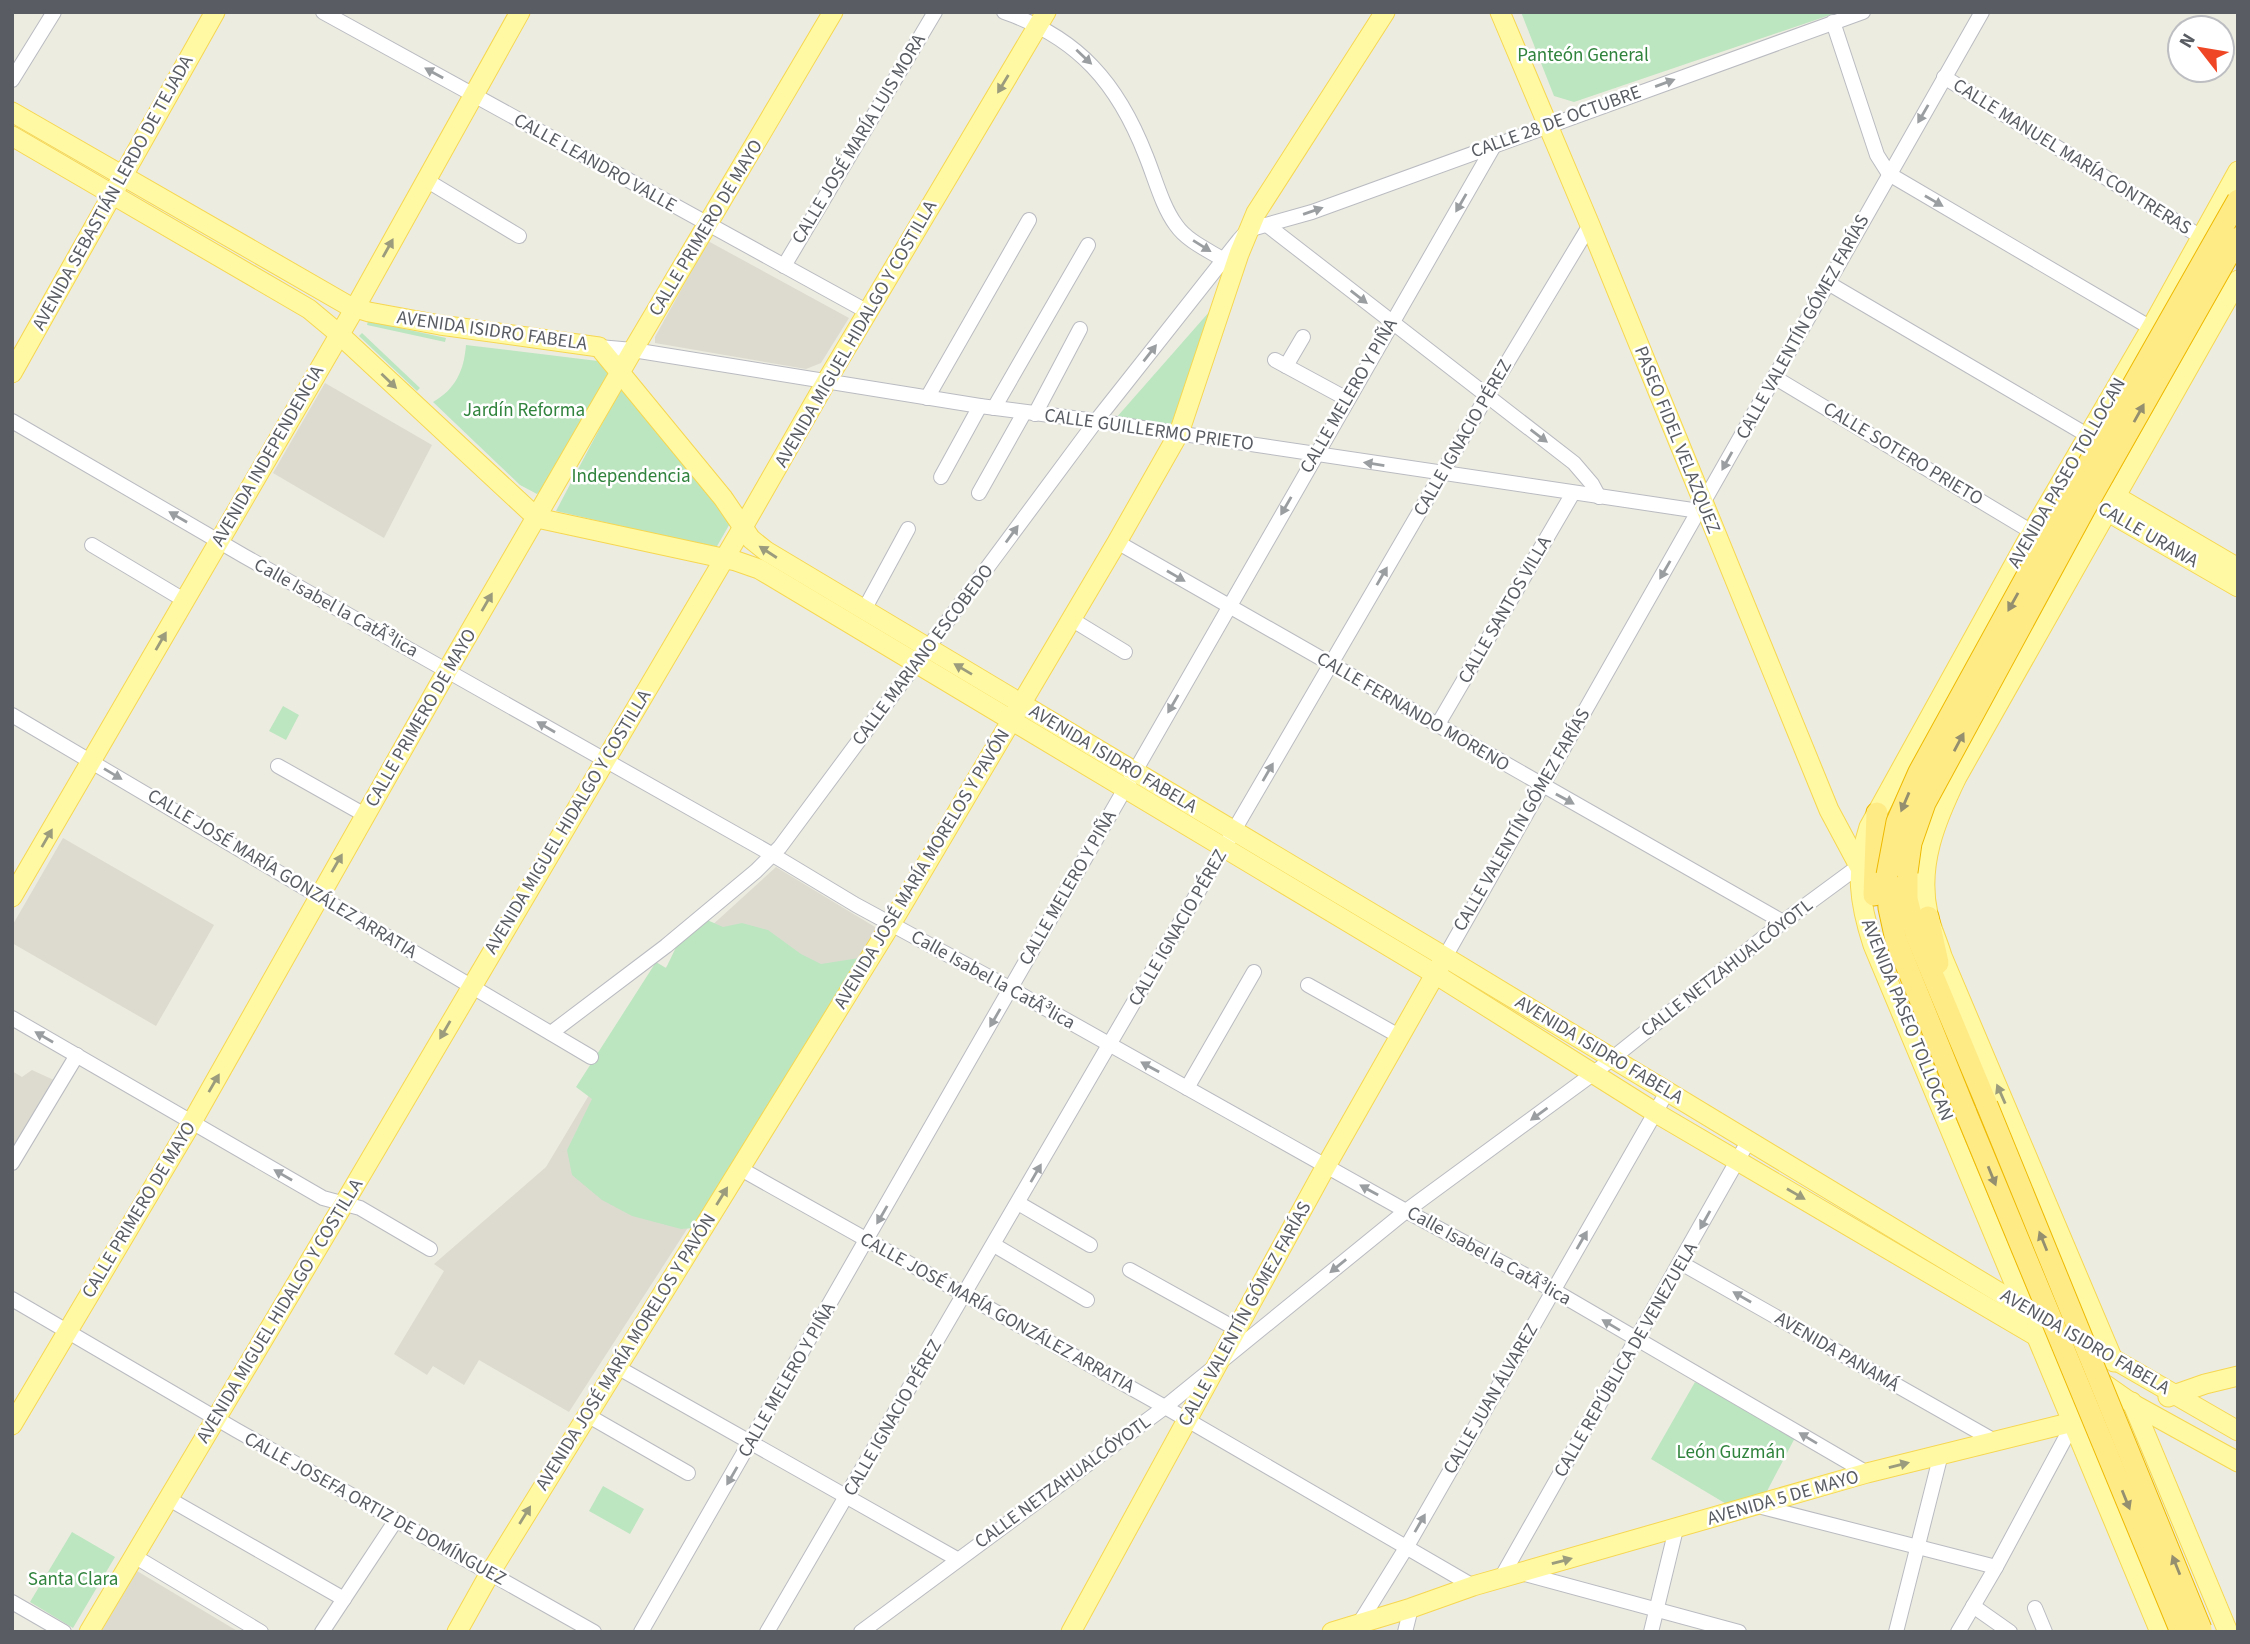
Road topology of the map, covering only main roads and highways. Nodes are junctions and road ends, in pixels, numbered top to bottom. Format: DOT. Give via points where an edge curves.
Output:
graph roads {
  1 [pos="215,12"];
  2 [pos="833,12"];
  3 [pos="1385,12"];
  4 [pos="1500,12"];
  5 [pos="516,13"];
  6 [pos="1042,19"];
  7 [pos="12,112"];
  8 [pos="12,136"];
  9 [pos="2238,171"];
  10 [pos="122,176"];
  11 [pos="112,193"];
  12 [pos="2238,200"];
  13 [pos="2238,237"];
  14 [pos="2238,280"];
  15 [pos="355,308"];
  16 [pos="339,334"];
  17 [pos="12,373"];
  18 [pos="620,375"];
  19 [pos="2101,414"];
  20 [pos="2148,440"];
  21 [pos="2063,476"];
  22 [pos="2111,503"];
  23 [pos="537,518"];
  24 [pos="743,527"];
  25 [pos="2032,531"];
  26 [pos="723,558"];
  27 [pos="2082,558"];
  28 [pos="2237,572"];
  29 [pos="1981,623"];
  30 [pos="922,656"];
  31 [pos="2023,661"];
  32 [pos="1016,712"];
  33 [pos="1877,813"];
  34 [pos="1859,866"];
  35 [pos="1897,874"];
  36 [pos="12,897"];
  37 [pos="1928,917"];
  38 [pos="1896,940"];
  39 [pos="1440,965"];
  40 [pos="1948,1013"];
  41 [pos="2070,1254"];
  42 [pos="2008,1267"];
  43 [pos="1978,1279"];
  44 [pos="2025,1308"];
  45 [pos="2036,1336"];
  46 [pos="2113,1360"];
  47 [pos="2238,1376"];
  48 [pos="2176,1395"];
  49 [pos="2133,1404"];
  50 [pos="2155,1416"];
  51 [pos="2074,1422"];
  52 [pos="12,1425"];
  53 [pos="2238,1431"];
  54 [pos="2153,1451"];
  55 [pos="2238,1462"];
  56 [pos="2095,1481"];
  57 [pos="1357,1627"];
  58 [pos="2195,1631"];
  59 [pos="89,1632"];
  60 [pos="457,1632"];
  61 [pos="1071,1632"];
  62 [pos="1332,1632"];
  63 [pos="2160,1632"];
  64 [pos="2228,1632"];
  1 -- 10 [label="main road, AVENIDA SEBASTIÁN LERDO DE TEJADA"];
  2 -- 18 [label="main road, CALLE PRIMERO DE MAYO"];
  3 -- 32 [label="main road, AVENIDA JOSÉ MARÍA MORELOS Y PAVÓN" via="1248,230 1179,433"];
  4 -- 34 [label="main road, PASEO FIDEL VELAZQUEZ" via="1701,508 1829,810"];
  15 -- 5 [label="main road, AVENIDA INDEPENDENCIA, one-way"];
  6 -- 24 [label="main road, AVENIDA MIGUEL HIDALGO Y COSTILLA, one-way"];
  7 -- 10 [label="main road, AVENIDA ISIDRO FABELA"];
  8 -- 11 [label="main road"];
  9 -- 19 [label="main road, AVENIDA PASEO TOLLOCAN"];
  10 -- 11 [label="main road, AVENIDA SEBASTIÁN LERDO DE TEJADA"];
  10 -- 15 [label="main road, AVENIDA ISIDRO FABELA"];
  11 -- 16 [label="main road" via="292,298"];
  11 -- 17 [label="main road, AVENIDA SEBASTIÁN LERDO DE TEJADA"];
  12 -- 35 [label="highway, AVENIDA PASEO TOLLOCAN, one-way, bridge" via="1919,772 1897,822"];
  35 -- 13 [label="highway, AVENIDA PASEO TOLLOCAN, one-way, bridge" via="1925,803"];
  14 -- 20 [label="main road"];
  15 -- 16 [label="main road, AVENIDA INDEPENDENCIA"];
  15 -- 18 [label="main road, AVENIDA ISIDRO FABELA" via="599,347"];
  16 -- 23 [label="main road, one-way"];
  36 -- 16 [label="main road, AVENIDA INDEPENDENCIA, one-way" via="179,598 219,541"];
  18 -- 23 [label="main road, CALLE PRIMERO DE MAYO"];
  18 -- 24 [label="main road, AVENIDA ISIDRO FABELA"];
  19 -- 20 [label="main road" via="2104,429 2120,445 2141,448"];
  19 -- 21 [label="main road, AVENIDA PASEO TOLLOCAN"];
  20 -- 22 [label="main road"];
  21 -- 22 [label="main road, CALLE URAWA"];
  21 -- 25 [label="main road, AVENIDA PASEO TOLLOCAN"];
  22 -- 27 [label="main road"];
  22 -- 28 [label="main road, CALLE URAWA"];
  23 -- 26 [label="main road, AVENIDA ISIDRO FABELA"];
  52 -- 23 [label="main road, CALLE PRIMERO DE MAYO, one-way"];
  24 -- 26 [label="main road, AVENIDA MIGUEL HIDALGO Y COSTILLA"];
  30 -- 24 [label="main road, AVENIDA ISIDRO FABELA, one-way" via="864,610 758,546"];
  25 -- 27 [label="main road" via="2049,523 2068,525 2082,540"];
  25 -- 29 [label="main road, AVENIDA PASEO TOLLOCAN"];
  26 -- 30 [label="main road, AVENIDA ISIDRO FABELA" via="760,569"];
  26 -- 59 [label="main road, AVENIDA MIGUEL HIDALGO Y COSTILLA, one-way"];
  27 -- 31 [label="main road"];
  29 -- 31 [label="main road" via="1981,639 1989,653 2002,661"];
  29 -- 33 [label="main road, AVENIDA PASEO TOLLOCAN"];
  30 -- 32 [label="main road, AVENIDA ISIDRO FABELA"];
  31 -- 37 [label="main road" via="1938,818 1924,874"];
  32 -- 39 [label="main road, AVENIDA ISIDRO FABELA"];
  60 -- 32 [label="main road, AVENIDA JOSÉ MARÍA MORELOS Y PAVÓN, one-way"];
  33 -- 34 [label="main road, AVENIDA PASEO TOLLOCAN"];
  33 -- 38 [label="highway" via="1874,894 1878,915"];
  34 -- 42 [label="main road, AVENIDA PASEO TOLLOCAN" via="1860,896 1873,945"];
  35 -- 38 [label="highway, AVENIDA PASEO TOLLOCAN" via="1889,908"];
  35 -- 40 [label="highway, AVENIDA PASEO TOLLOCAN"];
  37 -- 40 [label="highway"];
  41 -- 37 [label="main road, one-way"];
  38 -- 58 [label="highway, AVENIDA PASEO TOLLOCAN, one-way, bridge" via="1966,1113"];
  39 -- 43 [label="main road, AVENIDA ISIDRO FABELA" via="1612,1058"];
  39 -- 45 [label="main road, AVENIDA ISIDRO FABELA, one-way" via="1656,1113"];
  39 -- 61 [label="main road, CALLE VALENTÍN GÓMEZ FARÍAS"];
  58 -- 40 [label="highway, AVENIDA PASEO TOLLOCAN, one-way, bridge"];
  41 -- 42 [label="main road" via="2064,1269 2048,1282 2025,1283"];
  41 -- 46 [label="main road"];
  42 -- 43 [label="main road"];
  42 -- 44 [label="main road, AVENIDA PASEO TOLLOCAN"];
  43 -- 44 [label="main road, AVENIDA ISIDRO FABELA"];
  44 -- 45 [label="main road, AVENIDA PASEO TOLLOCAN"];
  44 -- 46 [label="main road, AVENIDA ISIDRO FABELA"];
  45 -- 49 [label="main road, AVENIDA ISIDRO FABELA"];
  45 -- 51 [label="main road, AVENIDA PASEO TOLLOCAN"];
  46 -- 48 [label="main road, AVENIDA ISIDRO FABELA"];
  46 -- 49 [label="main road"];
  47 -- 48 [label="main road, AVENIDA 5 DE MAYO"];
  48 -- 49 [label="main road, AVENIDA 5 DE MAYO"];
  48 -- 50 [label="main road"];
  48 -- 53 [label="main road, AVENIDA ISIDRO FABELA"];
  49 -- 50 [label="main road, AVENIDA ISIDRO FABELA"];
  49 -- 51 [label="main road, AVENIDA 5 DE MAYO"];
  49 -- 54 [label="main road"];
  50 -- 54 [label="main road"];
  50 -- 55 [label="main road, AVENIDA ISIDRO FABELA"];
  51 -- 56 [label="main road, AVENIDA PASEO TOLLOCAN"];
  57 -- 51 [label="main road, AVENIDA 5 DE MAYO, one-way" via="1473,1586 1867,1474"];
  54 -- 56 [label="main road" via="2120,1447 2102,1460"];
  54 -- 64 [label="main road"];
  56 -- 63 [label="main road, AVENIDA PASEO TOLLOCAN"];
  57 -- 62 [label="main road, AVENIDA 5 DE MAYO"];
}
